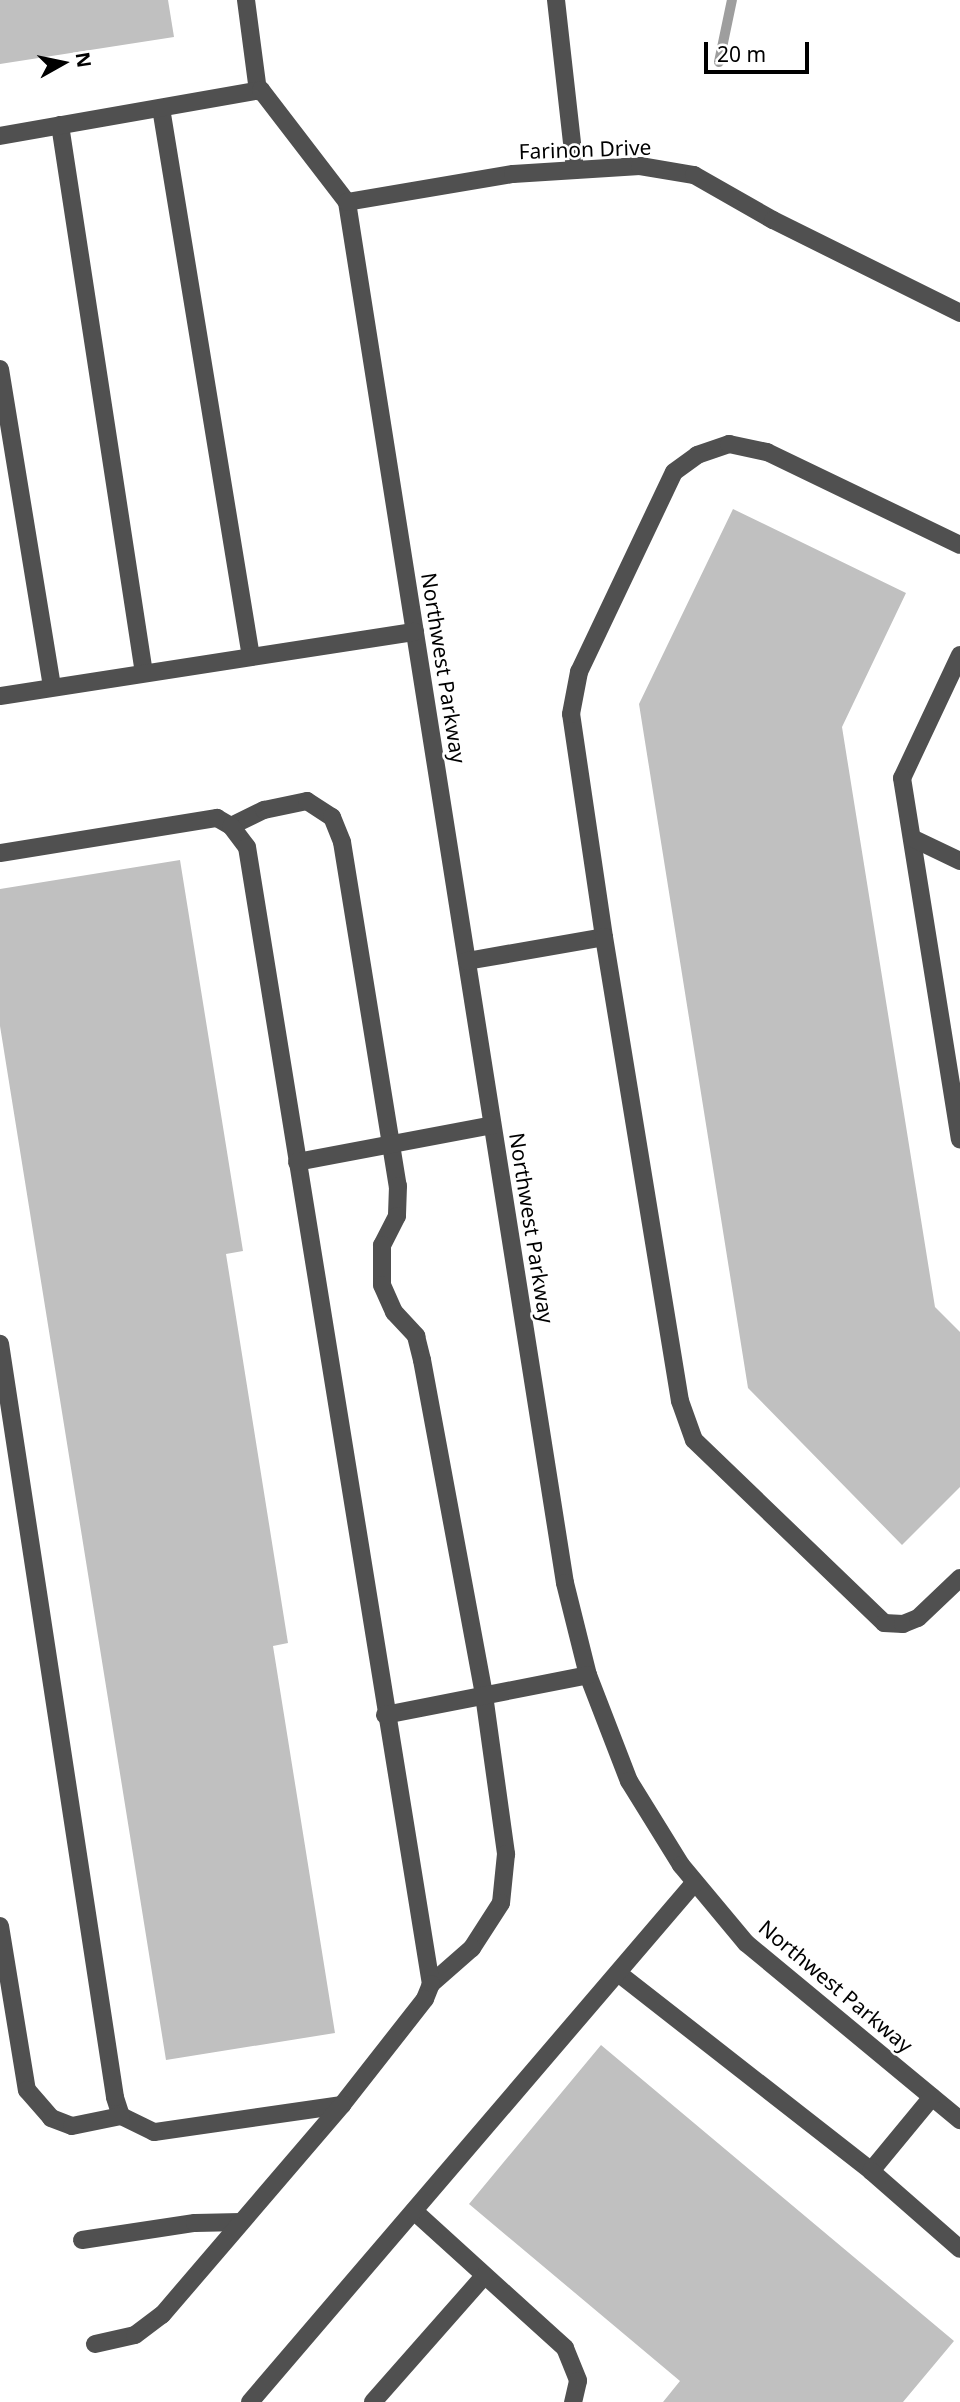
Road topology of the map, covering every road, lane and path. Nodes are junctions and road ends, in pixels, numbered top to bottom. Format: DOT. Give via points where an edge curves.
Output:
graph roads {
  1 [pos="246,0"];
  2 [pos="556,0"];
  3 [pos="258,91"];
  4 [pos="161,108"];
  5 [pos="60,125"];
  6 [pos="0,136"];
  7 [pos="575,170"];
  8 [pos="347,202"];
  9 [pos="960,313"];
  10 [pos="0,369"];
  11 [pos="960,545"];
  12 [pos="415,632"];
  13 [pos="960,655"];
  14 [pos="251,657"];
  15 [pos="144,673"];
  16 [pos="52,687"];
  17 [pos="0,696"];
  18 [pos="231,826"];
  19 [pos="912,838"];
  20 [pos="0,853"];
  21 [pos="960,861"];
  22 [pos="604,937"];
  23 [pos="467,961"];
  24 [pos="492,1125"];
  25 [pos="960,1139"];
  26 [pos="392,1144"];
  27 [pos="297,1162"];
  28 [pos="0,1344"];
  29 [pos="960,1578"];
  30 [pos="588,1675"];
  31 [pos="484,1695"];
  32 [pos="386,1715"];
  33 [pos="695,1882"];
  34 [pos="0,1926"];
  35 [pos="618,1973"];
  36 [pos="431,1984"];
  37 [pos="932,2097"];
  38 [pos="342,2105"];
  39 [pos="121,2116"];
  40 [pos="960,2120"];
  41 [pos="871,2171"];
  42 [pos="414,2210"];
  43 [pos="241,2222"];
  44 [pos="82,2240"];
  45 [pos="960,2249"];
  46 [pos="484,2276"];
  47 [pos="95,2344"];
  48 [pos="250,2402"];
  49 [pos="373,2402"];
  50 [pos="573,2402"];
  1 -- 3 [label="street"];
  2 -- 7 [label="street"];
  3 -- 4 [label="street"];
  3 -- 8 [label="street"];
  4 -- 5 [label="street"];
  4 -- 14 [label="street"];
  5 -- 6 [label="street"];
  5 -- 15 [label="street"];
  7 -- 8 [label="street, Farinon Drive" via="513,174"];
  7 -- 9 [label="street, Farinon Drive" via="640,166 694,175"];
  8 -- 12 [label="street, Northwest Parkway"];
  10 -- 16 [label="street"];
  11 -- 22 [label="street" via="767,452 729,444 697,455 674,472 579,672 570,714"];
  12 -- 14 [label="street"];
  12 -- 23 [label="street, Northwest Parkway"];
  13 -- 19 [label="street" via="902,778"];
  14 -- 15 [label="street"];
  15 -- 16 [label="street"];
  16 -- 17 [label="street"];
  18 -- 20 [label="street" via="217,818"];
  18 -- 26 [label="street" via="264,810 307,801 332,817 342,842"];
  18 -- 27 [label="street" via="247,847"];
  19 -- 21 [label="street"];
  19 -- 25 [label="street"];
  22 -- 23 [label="street"];
  22 -- 29 [label="street" via="680,1401 694,1440 884,1623 903,1624 918,1618"];
  23 -- 24 [label="street, Northwest Parkway"];
  24 -- 26 [label="street"];
  24 -- 30 [label="street, Northwest Parkway" via="565,1583"];
  26 -- 27 [label="street"];
  26 -- 31 [label="street" via="397,1216 382,1245 382,1285 419,1348"];
  27 -- 32 [label="street"];
  28 -- 39 [label="street"];
  30 -- 31 [label="street"];
  30 -- 33 [label="street, Northwest Parkway" via="629,1781"];
  31 -- 32 [label="street"];
  31 -- 36 [label="street" via="506,1854 501,1903 472,1948"];
  32 -- 36 [label="street"];
  33 -- 35 [label="street"];
  33 -- 37 [label="street, Northwest Parkway" via="746,1943"];
  34 -- 39 [label="street" via="27,2090 51,2118 72,2126"];
  35 -- 41 [label="street"];
  35 -- 42 [label="street"];
  36 -- 38 [label="street"];
  37 -- 40 [label="street, Northwest Parkway"];
  37 -- 41 [label="street"];
  38 -- 39 [label="street" via="153,2132"];
  38 -- 43 [label="street"];
  41 -- 45 [label="street"];
  42 -- 46 [label="street"];
  42 -- 48 [label="street"];
  43 -- 44 [label="street" via="195,2223"];
  43 -- 47 [label="street" via="162,2315 135,2336"];
  46 -- 49 [label="street"];
  46 -- 50 [label="street" via="565,2348 578,2381"];
}
